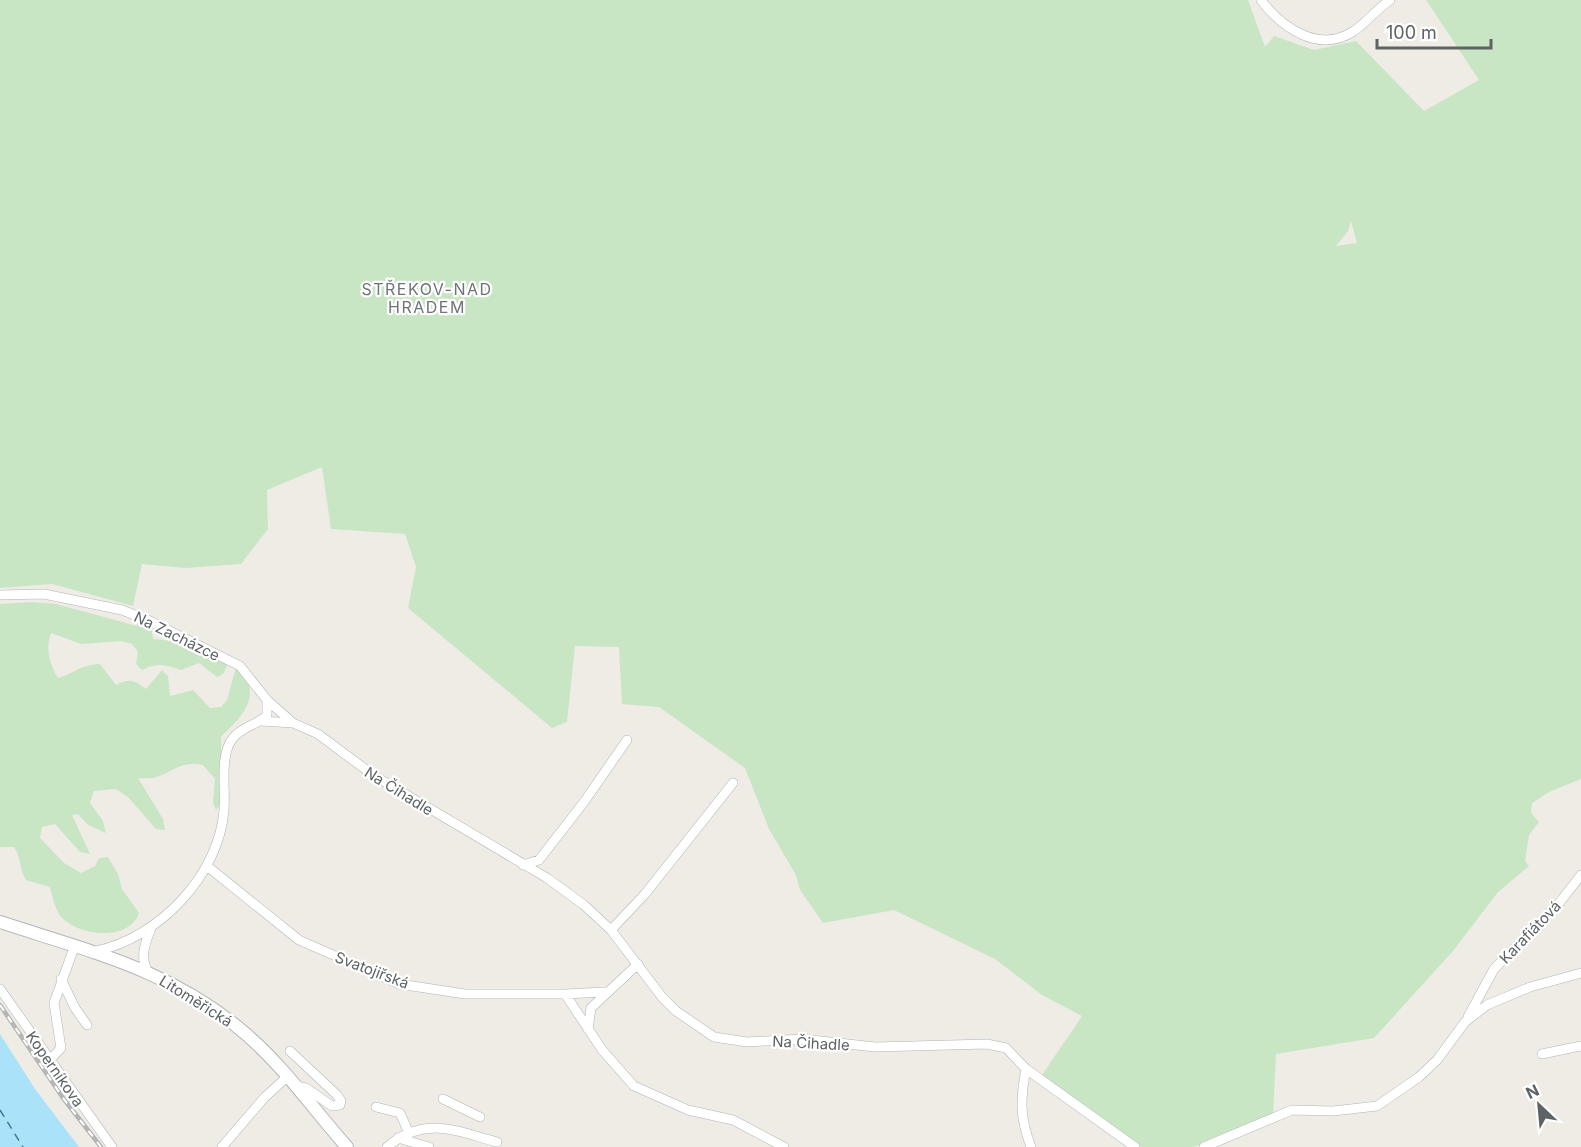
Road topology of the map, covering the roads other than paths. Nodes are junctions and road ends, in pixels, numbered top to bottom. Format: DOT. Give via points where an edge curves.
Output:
graph roads {
  1 [pos="1261,0"];
  2 [pos="1390,0"];
  3 [pos="0,595"];
  4 [pos="267,700"];
  5 [pos="280,711"];
  6 [pos="261,721"];
  7 [pos="293,723"];
  8 [pos="627,741"];
  9 [pos="733,783"];
  10 [pos="523,864"];
  11 [pos="207,866"];
  12 [pos="1581,874"];
  13 [pos="0,922"];
  14 [pos="151,928"];
  15 [pos="611,930"];
  16 [pos="75,945"];
  17 [pos="96,951"];
  18 [pos="638,964"];
  19 [pos="147,971"];
  20 [pos="1581,973"];
  21 [pos="62,979"];
  22 [pos="0,989"];
  23 [pos="605,993"];
  24 [pos="565,994"];
  25 [pos="1465,1022"];
  26 [pos="87,1025"];
  27 [pos="588,1029"];
  28 [pos="1581,1046"];
  29 [pos="290,1051"];
  30 [pos="1542,1054"];
  31 [pos="49,1061"];
  32 [pos="1026,1069"];
  33 [pos="292,1081"];
  34 [pos="443,1099"];
  35 [pos="376,1107"];
  36 [pos="408,1131"];
  37 [pos="467,1134"];
  38 [pos="398,1138"];
  39 [pos="497,1142"];
  40 [pos="112,1147"];
  41 [pos="222,1147"];
  42 [pos="347,1147"];
  43 [pos="387,1147"];
  44 [pos="429,1147"];
  45 [pos="784,1147"];
  46 [pos="1031,1147"];
  47 [pos="1135,1147"];
  48 [pos="1204,1147"];
  1 -- 2 [label="street" via="1290,30 1302,36 1337,38 1352,33"];
  3 -- 4 [label="street, Na Zacházce" via="44,594 122,610 150,621 240,666"];
  4 -- 5 [label="street, Na Zacházce"];
  4 -- 6 [label="street" via="267,715"];
  5 -- 7 [label="street, Na Čihadle"];
  6 -- 7 [label="street"];
  6 -- 11 [label="street" via="233,737 227,750 224,812"];
  7 -- 10 [label="street, Na Čihadle" via="318,734 373,775"];
  8 -- 10 [label="street" via="539,860"];
  9 -- 15 [label="street" via="645,894"];
  10 -- 15 [label="street, Na Čihadle" via="564,890"];
  11 -- 14 [label="street"];
  11 -- 24 [label="street, Svatojiřská" via="299,940 399,984 465,994"];
  12 -- 25 [label="street, Karafiátová" via="1546,917 1494,969"];
  13 -- 16 [label="main road, Litoměřická"];
  14 -- 17 [label="street" via="111,948"];
  14 -- 19 [label="street" via="142,960"];
  15 -- 18 [label="street, Na Čihadle"];
  16 -- 17 [label="main road, Litoměřická"];
  16 -- 21 [label="street"];
  17 -- 19 [label="main road, Litoměřická"];
  18 -- 23 [label="street"];
  18 -- 32 [label="street, Na Čihadle" via="676,1011 726,1041 802,1039 875,1047 987,1044 1006,1048"];
  19 -- 33 [label="main road, Litoměřická" via="225,1017"];
  20 -- 25 [label="street" via="1511,993"];
  21 -- 26 [label="street"];
  21 -- 31 [label="street" via="54,1003 60,1048"];
  22 -- 31 [label="street, Koperníkova"];
  23 -- 24 [label="street, Svatojiřská"];
  23 -- 27 [label="street" via="591,1008"];
  24 -- 27 [label="street"];
  25 -- 48 [label="street" via="1431,1066 1377,1106 1292,1110"];
  27 -- 45 [label="street" via="634,1086 688,1110 733,1120"];
  28 -- 30 [label="street"];
  29 -- 33 [label="street" via="337,1095 340,1105 332,1106"];
  31 -- 40 [label="street, Koperníkova"];
  32 -- 46 [label="street" via="1022,1123"];
  32 -- 47 [label="street, Na Čihadle"];
  33 -- 41 [label="street" via="264,1098"];
  33 -- 42 [label="main road, Litoměřická"];
  34 -- 37 [label="street" via="482,1116"];
  35 -- 36 [label="street" via="400,1113"];
  36 -- 37 [label="street" via="421,1127"];
  36 -- 38 [label="street"];
  37 -- 39 [label="street"];
  38 -- 43 [label="street"];
  38 -- 44 [label="street"];
}
